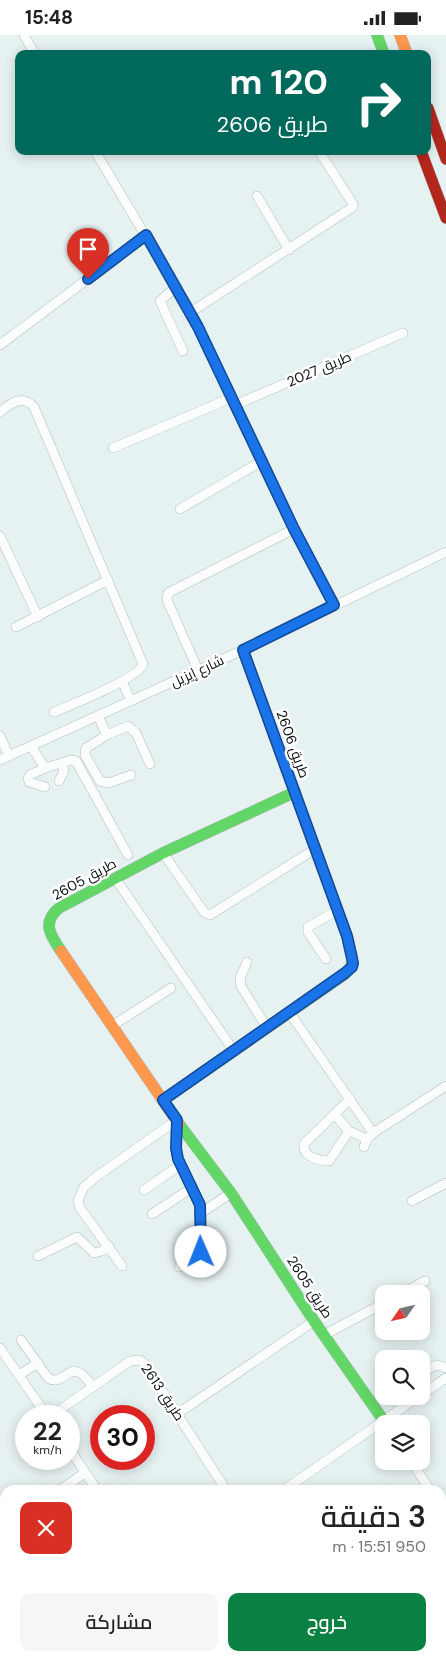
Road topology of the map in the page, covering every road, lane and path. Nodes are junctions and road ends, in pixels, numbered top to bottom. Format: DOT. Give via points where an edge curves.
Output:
graph roads {
  1 [pos="24,35"];
  2 [pos="377,35"];
  3 [pos="400,35"];
  4 [pos="33,50"];
  5 [pos="383,50"];
  6 [pos="406,50"];
  7 [pos="431,116"];
  8 [pos="97,155"];
  9 [pos="321,155"];
  10 [pos="422,155"];
  11 [pos="446,159"];
  12 [pos="257,196"];
  13 [pos="446,218"];
  14 [pos="146,235"];
  15 [pos="290,249"];
  16 [pos="176,287"];
  17 [pos="191,313"];
  18 [pos="403,333"];
  19 [pos="0,345"];
  20 [pos="183,351"];
  21 [pos="233,402"];
  22 [pos="0,412"];
  23 [pos="113,448"];
  24 [pos="262,461"];
  25 [pos="180,509"];
  26 [pos="294,529"];
  27 [pos="0,537"];
  28 [pos="446,552"];
  29 [pos="108,579"];
  30 [pos="334,605"];
  31 [pos="38,617"];
  32 [pos="16,627"];
  33 [pos="243,650"];
  34 [pos="198,670"];
  35 [pos="122,681"];
  36 [pos="131,701"];
  37 [pos="54,712"];
  38 [pos="98,716"];
  39 [pos="107,735"];
  40 [pos="0,737"];
  41 [pos="31,746"];
  42 [pos="9,756"];
  43 [pos="0,760"];
  44 [pos="62,763"];
  45 [pos="150,764"];
  46 [pos="45,768"];
  47 [pos="131,775"];
  48 [pos="59,781"];
  49 [pos="45,787"];
  50 [pos="295,792"];
  51 [pos="315,849"];
  52 [pos="163,853"];
  53 [pos="128,855"];
  54 [pos="116,878"];
  55 [pos="338,910"];
  56 [pos="326,959"];
  57 [pos="247,962"];
  58 [pos="171,988"];
  59 [pos="289,1012"];
  60 [pos="112,1026"];
  61 [pos="267,1028"];
  62 [pos="234,1051"];
  63 [pos="446,1086"];
  64 [pos="350,1099"];
  65 [pos="163,1100"];
  66 [pos="334,1114"];
  67 [pos="177,1120"];
  68 [pos="349,1131"];
  69 [pos="368,1140"];
  70 [pos="180,1165"];
  71 [pos="446,1183"];
  72 [pos="193,1187"];
  73 [pos="144,1190"];
  74 [pos="231,1193"];
  75 [pos="412,1201"];
  76 [pos="201,1213"];
  77 [pos="152,1214"];
  78 [pos="108,1247"];
  79 [pos="201,1252"];
  80 [pos="38,1256"];
  81 [pos="122,1266"];
  82 [pos="179,1267"];
  83 [pos="202,1268"];
  84 [pos="425,1281"];
  85 [pos="418,1285"];
  86 [pos="375,1308"];
  87 [pos="314,1321"];
  88 [pos="324,1335"];
  89 [pos="22,1339"];
  90 [pos="0,1348"];
  91 [pos="38,1363"];
  92 [pos="430,1368"];
  93 [pos="446,1368"];
  94 [pos="18,1375"];
  95 [pos="446,1378"];
  96 [pos="93,1387"];
  97 [pos="430,1389"];
  98 [pos="39,1405"];
  99 [pos="67,1405"];
  100 [pos="403,1405"];
  101 [pos="177,1414"];
  102 [pos="379,1415"];
  103 [pos="392,1415"];
  104 [pos="375,1428"];
  105 [pos="80,1465"];
  106 [pos="417,1470"];
  107 [pos="85,1473"];
  108 [pos="67,1485"];
  109 [pos="93,1485"];
  110 [pos="223,1485"];
  111 [pos="291,1485"];
  112 [pos="427,1485"];
  1 -- 4 [label="street"];
  2 -- 5 [label="street"];
  3 -- 6 [label="street"];
  7 -- 11 [label="street"];
  8 -- 14 [label="street"];
  9 -- 15 [label="street" via="353,206"];
  10 -- 13 [label="street"];
  12 -- 15 [label="street"];
  14 -- 16 [label="street"];
  14 -- 19 [label="street"];
  15 -- 17 [label="street"];
  16 -- 17 [label="street"];
  16 -- 20 [label="street" via="160,301"];
  17 -- 21 [label="street"];
  18 -- 21 [label="street, طريق 2027"];
  21 -- 23 [label="street, طريق 2027"];
  21 -- 24 [label="street"];
  22 -- 29 [label="street" via="17,401 27,401 34,407"];
  24 -- 25 [label="street"];
  24 -- 26 [label="street"];
  26 -- 30 [label="street"];
  26 -- 34 [label="street" via="168,593 167,600"];
  27 -- 31 [label="street"];
  28 -- 30 [label="street, شارع إيزيل"];
  29 -- 31 [label="street"];
  29 -- 35 [label="street" via="143,663 141,669"];
  30 -- 33 [label="street, شارع إيزيل"];
  31 -- 32 [label="street"];
  33 -- 34 [label="street, شارع إيزيل"];
  33 -- 50 [label="street, طريق 2606"];
  34 -- 36 [label="street, شارع إيزيل"];
  35 -- 36 [label="street"];
  35 -- 37 [label="street"];
  36 -- 38 [label="street, شارع إيزيل"];
  38 -- 39 [label="street"];
  38 -- 41 [label="street, شارع إيزيل"];
  39 -- 45 [label="street" via="128,726 136,733"];
  39 -- 47 [label="street" via="86,748 85,755 100,781 109,783"];
  40 -- 42 [label="street"];
  41 -- 42 [label="street, شارع إيزيل"];
  41 -- 46 [label="street"];
  42 -- 43 [label="street, شارع إيزيل"];
  44 -- 46 [label="street"];
  44 -- 48 [label="street" via="64,771"];
  44 -- 53 [label="street" via="71,760 80,766"];
  46 -- 49 [label="street" via="28,778 29,782"];
  50 -- 51 [label="street, طريق 2606"];
  50 -- 52 [label="street, طريق 2605"];
  51 -- 52 [label="street" via="210,915 204,912"];
  51 -- 55 [label="street, طريق 2606"];
  52 -- 54 [label="street, طريق 2605"];
  54 -- 60 [label="street, طريق 2605" via="55,911 48,927"];
  54 -- 62 [label="street"];
  55 -- 56 [label="street" via="308,927"];
  55 -- 59 [label="street, طريق 2606" via="347,936 352,967"];
  57 -- 61 [label="street" via="240,979 241,986"];
  58 -- 60 [label="street"];
  59 -- 61 [label="street, طريق 2606"];
  59 -- 64 [label="street"];
  60 -- 65 [label="street, طريق 2605"];
  61 -- 62 [label="street, طريق 2606"];
  62 -- 65 [label="street, طريق 2606"];
  63 -- 69 [label="street"];
  64 -- 66 [label="street"];
  64 -- 69 [label="street"];
  65 -- 67 [label="street, طريق 2605"];
  66 -- 68 [label="street"];
  66 -- 68 [label="street" via="304,1145 305,1153 330,1161"];
  67 -- 70 [label="street" via="176,1148"];
  67 -- 74 [label="street, طريق 2605"];
  67 -- 78 [label="street" via="97,1176 79,1196 80,1208"];
  68 -- 69 [label="street"];
  70 -- 72 [label="street"];
  70 -- 73 [label="street"];
  71 -- 75 [label="street"];
  72 -- 76 [label="street"];
  72 -- 77 [label="street"];
  74 -- 76 [label="street"];
  74 -- 87 [label="street, طريق 2605"];
  76 -- 79 [label="street"];
  78 -- 80 [label="street" via="94,1253 77,1237"];
  78 -- 81 [label="street"];
  79 -- 82 [label="street"];
  79 -- 83 [label="street"];
  84 -- 85 [label="street"];
  86 -- 88 [label="street, طريق 2605"];
  87 -- 88 [label="street, طريق 2605"];
  87 -- 101 [label="street"];
  88 -- 102 [label="street, طريق 2605"];
  89 -- 91 [label="street"];
  90 -- 94 [label="street"];
  91 -- 94 [label="street"];
  91 -- 96 [label="street" via="53,1381 72,1371 80,1371"];
  92 -- 93 [label="street" via="439,1364"];
  94 -- 98 [label="street"];
  95 -- 97 [label="street"];
  96 -- 99 [label="street, طريق 2613"];
  96 -- 101 [label="street, طريق 2613" via="137,1359 146,1364"];
  100 -- 103 [label="street"];
  101 -- 110 [label="street, طريق 2613"];
  104 -- 111 [label="street"];
  105 -- 107 [label="street"];
  106 -- 112 [label="street"];
  107 -- 108 [label="street"];
  107 -- 109 [label="street"];
}
